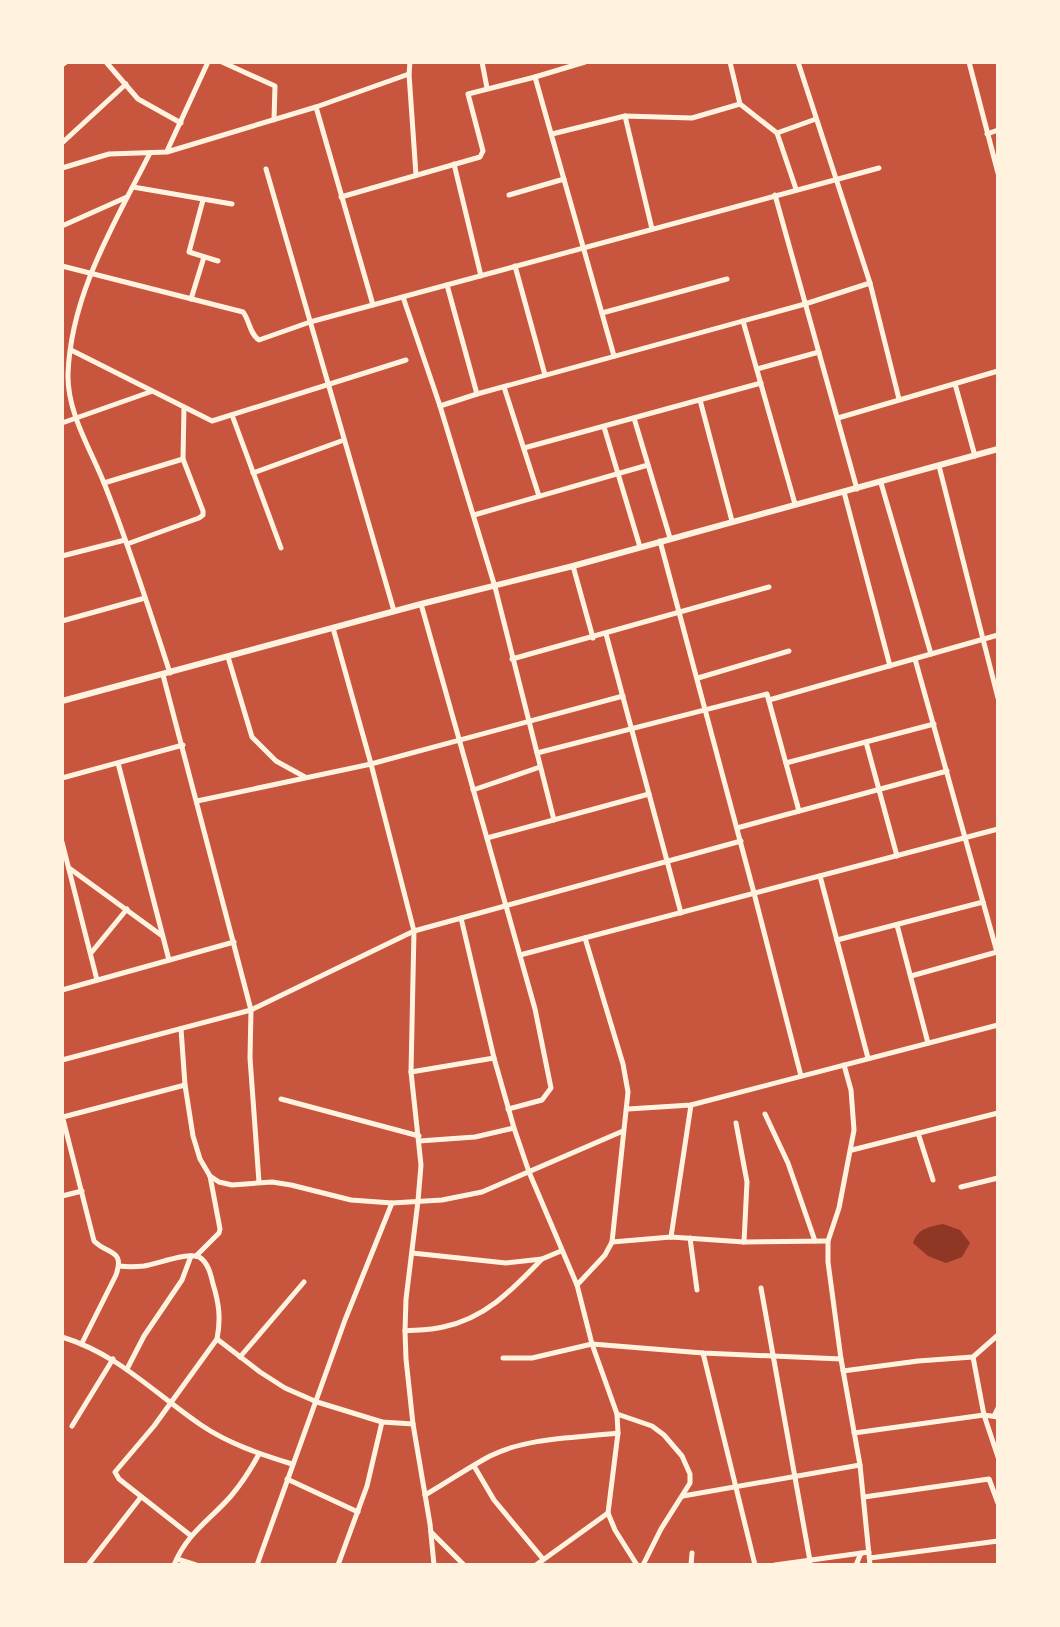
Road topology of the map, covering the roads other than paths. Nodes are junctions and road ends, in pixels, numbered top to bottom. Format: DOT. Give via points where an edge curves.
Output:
graph roads {
  1 [pos="106,62"];
  2 [pos="208,62"];
  3 [pos="222,62"];
  4 [pos="410,62"];
  5 [pos="482,62"];
  6 [pos="556,62"];
  7 [pos="585,62"];
  8 [pos="730,62"];
  9 [pos="969,62"];
  10 [pos="801,63"];
  11 [pos="557,71"];
  12 [pos="409,74"];
  13 [pos="535,77"];
  14 [pos="126,84"];
  15 [pos="487,88"];
  16 [pos="740,104"];
  17 [pos="316,107"];
  18 [pos="625,116"];
  19 [pos="816,119"];
  20 [pos="274,120"];
  21 [pos="181,123"];
  22 [pos="998,130"];
  23 [pos="777,133"];
  24 [pos="552,134"];
  25 [pos="987,134"];
  26 [pos="62,143"];
  27 [pos="167,152"];
  28 [pos="150,153"];
  29 [pos="454,164"];
  30 [pos="62,168"];
  31 [pos="879,168"];
  32 [pos="266,169"];
  33 [pos="998,173"];
  34 [pos="416,175"];
  35 [pos="836,178"];
  36 [pos="564,179"];
  37 [pos="133,187"];
  38 [pos="796,189"];
  39 [pos="509,195"];
  40 [pos="775,195"];
  41 [pos="128,196"];
  42 [pos="341,197"];
  43 [pos="203,200"];
  44 [pos="232,204"];
  45 [pos="62,226"];
  46 [pos="652,229"];
  47 [pos="583,248"];
  48 [pos="204,257"];
  49 [pos="218,261"];
  50 [pos="62,266"];
  51 [pos="515,266"];
  52 [pos="90,273"];
  53 [pos="481,276"];
  54 [pos="727,279"];
  55 [pos="870,283"];
  56 [pos="447,285"];
  57 [pos="403,297"];
  58 [pos="191,299"];
  59 [pos="805,304"];
  60 [pos="373,305"];
  61 [pos="602,313"];
  62 [pos="743,321"];
  63 [pos="310,322"];
  64 [pos="71,350"];
  65 [pos="819,352"];
  66 [pos="614,356"];
  67 [pos="406,360"];
  68 [pos="757,369"];
  69 [pos="998,371"];
  70 [pos="545,375"];
  71 [pos="761,383"];
  72 [pos="328,384"];
  73 [pos="955,384"];
  74 [pos="504,387"];
  75 [pos="151,391"];
  76 [pos="477,394"];
  77 [pos="899,399"];
  78 [pos="700,400"];
  79 [pos="440,406"];
  80 [pos="184,407"];
  81 [pos="232,415"];
  82 [pos="76,418"];
  83 [pos="634,418"];
  84 [pos="838,418"];
  85 [pos="62,423"];
  86 [pos="604,427"];
  87 [pos="344,440"];
  88 [pos="524,448"];
  89 [pos="998,449"];
  90 [pos="975,456"];
  91 [pos="183,459"];
  92 [pos="648,465"];
  93 [pos="939,466"];
  94 [pos="253,473"];
  95 [pos="618,473"];
  96 [pos="104,483"];
  97 [pos="881,483"];
  98 [pos="857,489"];
  99 [pos="844,492"];
  100 [pos="539,496"];
  101 [pos="795,504"];
  102 [pos="474,515"];
  103 [pos="732,521"];
  104 [pos="670,538"];
  105 [pos="660,541"];
  106 [pos="126,542"];
  107 [pos="640,547"];
  108 [pos="281,548"];
  109 [pos="62,556"];
  110 [pos="573,566"];
  111 [pos="495,587"];
  112 [pos="769,587"];
  113 [pos="145,598"];
  114 [pos="421,604"];
  115 [pos="394,611"];
  116 [pos="679,613"];
  117 [pos="62,621"];
  118 [pos="333,628"];
  119 [pos="606,634"];
  120 [pos="998,635"];
  121 [pos="593,638"];
  122 [pos="983,640"];
  123 [pos="789,651"];
  124 [pos="931,654"];
  125 [pos="228,657"];
  126 [pos="512,659"];
  127 [pos="915,659"];
  128 [pos="890,666"];
  129 [pos="167,674"];
  130 [pos="698,678"];
  131 [pos="623,696"];
  132 [pos="998,698"];
  133 [pos="769,700"];
  134 [pos="62,701"];
  135 [pos="705,710"];
  136 [pos="528,722"];
  137 [pos="934,724"];
  138 [pos="632,729"];
  139 [pos="459,740"];
  140 [pos="866,742"];
  141 [pos="183,745"];
  142 [pos="537,753"];
  143 [pos="118,763"];
  144 [pos="786,763"];
  145 [pos="371,764"];
  146 [pos="540,767"];
  147 [pos="947,771"];
  148 [pos="62,778"];
  149 [pos="307,778"];
  150 [pos="879,789"];
  151 [pos="473,790"];
  152 [pos="649,794"];
  153 [pos="197,801"];
  154 [pos="799,811"];
  155 [pos="554,820"];
  156 [pos="737,828"];
  157 [pos="998,829"];
  158 [pos="487,838"];
  159 [pos="965,838"];
  160 [pos="741,841"];
  161 [pos="62,842"];
  162 [pos="897,856"];
  163 [pos="667,861"];
  164 [pos="68,867"];
  165 [pos="820,876"];
  166 [pos="754,893"];
  167 [pos="983,902"];
  168 [pos="506,906"];
  169 [pos="127,909"];
  170 [pos="681,913"];
  171 [pos="461,918"];
  172 [pos="897,925"];
  173 [pos="414,931"];
  174 [pos="163,936"];
  175 [pos="585,938"];
  176 [pos="837,940"];
  177 [pos="234,942"];
  178 [pos="998,952"];
  179 [pos="90,954"];
  180 [pos="520,955"];
  181 [pos="169,960"];
  182 [pos="911,976"];
  183 [pos="97,980"];
  184 [pos="62,990"];
  185 [pos="251,1010"];
  186 [pos="998,1025"];
  187 [pos="181,1029"];
  188 [pos="928,1043"];
  189 [pos="494,1058"];
  190 [pos="868,1058"];
  191 [pos="62,1060"];
  192 [pos="844,1065"];
  193 [pos="411,1072"];
  194 [pos="801,1076"];
  195 [pos="185,1085"];
  196 [pos="281,1099"];
  197 [pos="691,1105"];
  198 [pos="508,1109"];
  199 [pos="628,1109"];
  200 [pos="998,1113"];
  201 [pos="765,1114"];
  202 [pos="63,1120"];
  203 [pos="736,1123"];
  204 [pos="514,1128"];
  205 [pos="623,1131"];
  206 [pos="918,1133"];
  207 [pos="419,1138"];
  208 [pos="852,1150"];
  209 [pos="529,1172"];
  210 [pos="210,1176"];
  211 [pos="998,1178"];
  212 [pos="933,1180"];
  213 [pos="259,1182"];
  214 [pos="961,1187"];
  215 [pos="82,1191"];
  216 [pos="62,1196"];
  217 [pos="418,1201"];
  218 [pos="392,1203"];
  219 [pos="671,1237"];
  220 [pos="690,1238"];
  221 [pos="815,1241"];
  222 [pos="828,1241"];
  223 [pos="612,1242"];
  224 [pos="744,1242"];
  225 [pos="561,1251"];
  226 [pos="412,1253"];
  227 [pos="194,1256"];
  228 [pos="542,1259"];
  229 [pos="119,1266"];
  230 [pos="304,1282"];
  231 [pos="577,1285"];
  232 [pos="761,1288"];
  233 [pos="697,1290"];
  234 [pos="405,1331"];
  235 [pos="998,1335"];
  236 [pos="62,1337"];
  237 [pos="217,1339"];
  238 [pos="82,1343"];
  239 [pos="592,1344"];
  240 [pos="703,1353"];
  241 [pos="240,1357"];
  242 [pos="773,1357"];
  243 [pos="973,1357"];
  244 [pos="503,1358"];
  245 [pos="113,1359"];
  246 [pos="841,1359"];
  247 [pos="127,1369"];
  248 [pos="843,1371"];
  249 [pos="170,1402"];
  250 [pos="317,1402"];
  251 [pos="998,1408"];
  252 [pos="617,1414"];
  253 [pos="984,1415"];
  254 [pos="996,1416"];
  255 [pos="382,1422"];
  256 [pos="413,1424"];
  257 [pos="72,1426"];
  258 [pos="618,1433"];
  259 [pos="854,1433"];
  260 [pos="259,1454"];
  261 [pos="998,1457"];
  262 [pos="292,1464"];
  263 [pos="860,1465"];
  264 [pos="474,1466"];
  265 [pos="795,1476"];
  266 [pos="287,1479"];
  267 [pos="736,1487"];
  268 [pos="425,1495"];
  269 [pos="683,1496"];
  270 [pos="141,1497"];
  271 [pos="864,1497"];
  272 [pos="998,1503"];
  273 [pos="358,1512"];
  274 [pos="608,1513"];
  275 [pos="431,1532"];
  276 [pos="190,1535"];
  277 [pos="998,1541"];
  278 [pos="692,1553"];
  279 [pos="861,1553"];
  280 [pos="870,1558"];
  281 [pos="543,1559"];
  282 [pos="810,1561"];
  283 [pos="176,1562"];
  284 [pos="88,1565"];
  285 [pos="196,1565"];
  286 [pos="257,1565"];
  287 [pos="338,1565"];
  288 [pos="434,1565"];
  289 [pos="464,1565"];
  290 [pos="536,1565"];
  291 [pos="640,1565"];
  292 [pos="691,1565"];
  293 [pos="755,1565"];
  294 [pos="775,1565"];
  295 [pos="856,1565"];
  1 -- 14 [label="street"];
  2 -- 21 [label="street"];
  3 -- 20 [label="street" via="275,86"];
  4 -- 12 [label="street"];
  5 -- 15 [label="street"];
  6 -- 11 [label="street"];
  7 -- 11 [label="street"];
  8 -- 16 [label="street"];
  9 -- 25 [label="street"];
  10 -- 19 [label="street"];
  11 -- 13 [label="street"];
  12 -- 17 [label="street"];
  12 -- 34 [label="street"];
  13 -- 15 [label="street"];
  13 -- 24 [label="street"];
  14 -- 21 [label="street" via="138,99"];
  14 -- 26 [label="street"];
  15 -- 29 [label="street" via="467,95 482,154"];
  16 -- 18 [label="street" via="692,118"];
  16 -- 23 [label="street"];
  17 -- 20 [label="street"];
  17 -- 42 [label="street"];
  18 -- 24 [label="street"];
  18 -- 46 [label="street"];
  19 -- 23 [label="street"];
  19 -- 35 [label="street"];
  20 -- 27 [label="street"];
  21 -- 27 [label="street"];
  22 -- 25 [label="street"];
  23 -- 38 [label="street"];
  24 -- 36 [label="street"];
  25 -- 33 [label="street"];
  27 -- 28 [label="street"];
  28 -- 30 [label="street" via="109,154"];
  28 -- 37 [label="street"];
  29 -- 34 [label="street"];
  29 -- 53 [label="street"];
  31 -- 35 [label="street"];
  32 -- 63 [label="street"];
  34 -- 42 [label="street"];
  35 -- 38 [label="street"];
  35 -- 55 [label="street"];
  36 -- 39 [label="street"];
  36 -- 47 [label="street"];
  37 -- 41 [label="street"];
  37 -- 43 [label="street"];
  38 -- 40 [label="street"];
  40 -- 46 [label="street"];
  40 -- 59 [label="street"];
  41 -- 45 [label="street"];
  41 -- 52 [label="street"];
  42 -- 60 [label="street"];
  43 -- 44 [label="street"];
  43 -- 48 [label="street" via="189,252"];
  46 -- 47 [label="street"];
  47 -- 51 [label="street"];
  47 -- 61 [label="street"];
  48 -- 49 [label="street"];
  48 -- 58 [label="street"];
  50 -- 52 [label="street"];
  51 -- 53 [label="street"];
  51 -- 70 [label="street"];
  52 -- 58 [label="street"];
  52 -- 64 [label="street"];
  53 -- 56 [label="street"];
  54 -- 61 [label="street"];
  55 -- 59 [label="street"];
  55 -- 77 [label="street"];
  56 -- 57 [label="street"];
  56 -- 76 [label="street"];
  57 -- 60 [label="street"];
  57 -- 79 [label="street"];
  58 -- 63 [label="street" via="243,312 259,340"];
  59 -- 62 [label="street"];
  59 -- 65 [label="street"];
  60 -- 63 [label="street"];
  61 -- 66 [label="street"];
  62 -- 66 [label="street"];
  62 -- 68 [label="street"];
  63 -- 72 [label="street"];
  64 -- 75 [label="street"];
  64 -- 82 [label="street" via="68,375"];
  65 -- 68 [label="street"];
  65 -- 84 [label="street"];
  66 -- 70 [label="street"];
  67 -- 72 [label="street"];
  68 -- 71 [label="street"];
  69 -- 73 [label="street"];
  70 -- 74 [label="street"];
  71 -- 78 [label="street"];
  71 -- 101 [label="street"];
  72 -- 81 [label="street"];
  72 -- 87 [label="street"];
  73 -- 77 [label="street"];
  73 -- 90 [label="street"];
  74 -- 76 [label="street"];
  74 -- 88 [label="street"];
  75 -- 80 [label="street"];
  75 -- 82 [label="street"];
  76 -- 79 [label="street"];
  77 -- 84 [label="street"];
  78 -- 83 [label="street"];
  78 -- 103 [label="street"];
  79 -- 102 [label="street"];
  80 -- 81 [label="street" via="212,421"];
  80 -- 91 [label="street"];
  81 -- 94 [label="street"];
  82 -- 85 [label="street"];
  82 -- 96 [label="street"];
  83 -- 86 [label="street"];
  83 -- 92 [label="street"];
  84 -- 98 [label="street"];
  86 -- 88 [label="street"];
  86 -- 95 [label="street"];
  87 -- 94 [label="street"];
  87 -- 115 [label="street"];
  88 -- 100 [label="street"];
  89 -- 90 [label="street"];
  90 -- 93 [label="street"];
  91 -- 96 [label="street"];
  91 -- 106 [label="street" via="203,515"];
  92 -- 95 [label="street"];
  92 -- 104 [label="street"];
  93 -- 97 [label="street"];
  93 -- 122 [label="street"];
  94 -- 108 [label="street"];
  95 -- 100 [label="street"];
  95 -- 107 [label="street"];
  96 -- 106 [label="street"];
  97 -- 98 [label="street"];
  97 -- 124 [label="street"];
  98 -- 99 [label="street"];
  99 -- 101 [label="street"];
  99 -- 128 [label="street"];
  100 -- 102 [label="street"];
  101 -- 103 [label="street"];
  102 -- 111 [label="street"];
  103 -- 104 [label="street"];
  104 -- 105 [label="street"];
  105 -- 107 [label="street"];
  105 -- 116 [label="street"];
  106 -- 109 [label="street"];
  106 -- 113 [label="street"];
  107 -- 110 [label="street"];
  110 -- 111 [label="street"];
  110 -- 121 [label="street"];
  111 -- 114 [label="street"];
  111 -- 126 [label="street"];
  112 -- 116 [label="street"];
  113 -- 117 [label="street"];
  113 -- 129 [label="street"];
  114 -- 115 [label="street"];
  114 -- 139 [label="street"];
  115 -- 118 [label="street"];
  116 -- 119 [label="street"];
  116 -- 130 [label="street"];
  118 -- 125 [label="street"];
  118 -- 145 [label="street"];
  119 -- 121 [label="street"];
  119 -- 131 [label="street"];
  120 -- 122 [label="street"];
  121 -- 126 [label="street"];
  122 -- 124 [label="street"];
  122 -- 132 [label="street"];
  123 -- 130 [label="street"];
  124 -- 127 [label="street"];
  125 -- 129 [label="street"];
  125 -- 149 [label="street" via="252,737 276,761"];
  126 -- 136 [label="street"];
  127 -- 128 [label="street"];
  127 -- 137 [label="street"];
  128 -- 133 [label="street"];
  129 -- 134 [label="street"];
  129 -- 141 [label="street"];
  130 -- 135 [label="street"];
  131 -- 136 [label="street"];
  131 -- 138 [label="street"];
  133 -- 135 [label="street" via="767,694"];
  133 -- 144 [label="street"];
  135 -- 138 [label="street"];
  135 -- 156 [label="street"];
  136 -- 139 [label="street"];
  136 -- 142 [label="street"];
  137 -- 140 [label="street"];
  137 -- 147 [label="street"];
  138 -- 142 [label="street"];
  138 -- 152 [label="street"];
  139 -- 145 [label="street"];
  139 -- 151 [label="street"];
  140 -- 144 [label="street"];
  140 -- 150 [label="street"];
  141 -- 143 [label="street"];
  141 -- 153 [label="street"];
  142 -- 146 [label="street"];
  143 -- 148 [label="street"];
  143 -- 174 [label="street"];
  144 -- 154 [label="street"];
  145 -- 149 [label="street"];
  145 -- 173 [label="street"];
  146 -- 151 [label="street"];
  146 -- 155 [label="street"];
  147 -- 150 [label="street"];
  147 -- 159 [label="street"];
  149 -- 153 [label="street"];
  150 -- 154 [label="street"];
  150 -- 162 [label="street"];
  151 -- 158 [label="street"];
  152 -- 155 [label="street"];
  152 -- 163 [label="street"];
  153 -- 177 [label="street"];
  154 -- 156 [label="street"];
  155 -- 158 [label="street"];
  156 -- 160 [label="street"];
  157 -- 159 [label="street"];
  158 -- 168 [label="street"];
  159 -- 162 [label="street"];
  159 -- 167 [label="street"];
  160 -- 163 [label="street"];
  160 -- 166 [label="street"];
  161 -- 164 [label="street"];
  162 -- 165 [label="street"];
  163 -- 168 [label="street"];
  163 -- 170 [label="street"];
  164 -- 169 [label="street"];
  164 -- 179 [label="street"];
  165 -- 166 [label="street"];
  165 -- 176 [label="street"];
  166 -- 170 [label="street"];
  166 -- 194 [label="street"];
  167 -- 172 [label="street"];
  167 -- 178 [label="street"];
  168 -- 171 [label="street"];
  168 -- 180 [label="street"];
  169 -- 174 [label="street"];
  169 -- 179 [label="street"];
  170 -- 175 [label="street"];
  171 -- 173 [label="street"];
  171 -- 189 [label="street"];
  172 -- 176 [label="street"];
  172 -- 182 [label="street"];
  173 -- 185 [label="street"];
  173 -- 193 [label="street"];
  174 -- 181 [label="street"];
  175 -- 180 [label="street"];
  175 -- 199 [label="street" via="627,1082"];
  176 -- 190 [label="street"];
  177 -- 181 [label="street"];
  177 -- 185 [label="street"];
  178 -- 182 [label="street"];
  179 -- 183 [label="street"];
  180 -- 198 [label="street" via="551,1088 542,1100"];
  181 -- 183 [label="street"];
  182 -- 188 [label="street"];
  183 -- 184 [label="street"];
  185 -- 187 [label="street"];
  185 -- 213 [label="street"];
  186 -- 188 [label="street"];
  187 -- 191 [label="street"];
  187 -- 195 [label="street"];
  188 -- 190 [label="street"];
  189 -- 193 [label="street"];
  189 -- 198 [label="street"];
  190 -- 192 [label="street"];
  192 -- 194 [label="street"];
  192 -- 208 [label="street" via="852,1105"];
  193 -- 207 [label="street"];
  194 -- 197 [label="street"];
  195 -- 202 [label="street"];
  195 -- 210 [label="street" via="193,1136"];
  196 -- 207 [label="street"];
  197 -- 199 [label="street"];
  197 -- 219 [label="street"];
  198 -- 204 [label="street"];
  199 -- 205 [label="street"];
  200 -- 206 [label="street"];
  201 -- 221 [label="street"];
  202 -- 215 [label="street"];
  203 -- 224 [label="street" via="747,1182"];
  204 -- 207 [label="street" via="475,1137"];
  204 -- 209 [label="street"];
  205 -- 209 [label="street"];
  205 -- 223 [label="street"];
  206 -- 208 [label="street"];
  206 -- 212 [label="street"];
  207 -- 217 [label="street"];
  208 -- 222 [label="street"];
  209 -- 217 [label="street" via="464,1197"];
  209 -- 225 [label="street"];
  210 -- 213 [label="street" via="232,1185"];
  210 -- 227 [label="street" via="220,1229"];
  211 -- 214 [label="street"];
  213 -- 218 [label="street"];
  215 -- 216 [label="street"];
  215 -- 229 [label="street" via="94,1241 117,1255"];
  217 -- 218 [label="street"];
  217 -- 226 [label="street"];
  218 -- 250 [label="street"];
  219 -- 220 [label="street"];
  219 -- 223 [label="street"];
  220 -- 224 [label="street"];
  220 -- 233 [label="street"];
  221 -- 222 [label="street"];
  221 -- 224 [label="street"];
  222 -- 246 [label="street"];
  223 -- 231 [label="street"];
  225 -- 228 [label="street"];
  225 -- 231 [label="street"];
  226 -- 228 [label="street" via="506,1263"];
  226 -- 234 [label="street"];
  227 -- 229 [label="street"];
  227 -- 237 [label="street" via="211,1274 220,1322"];
  227 -- 247 [label="street"];
  228 -- 234 [label="street" via="476,1317 442,1328"];
  229 -- 238 [label="street"];
  230 -- 241 [label="street"];
  231 -- 239 [label="street"];
  232 -- 242 [label="street"];
  234 -- 256 [label="street"];
  235 -- 243 [label="street"];
  236 -- 238 [label="street"];
  237 -- 241 [label="street"];
  237 -- 249 [label="street"];
  238 -- 245 [label="street"];
  239 -- 240 [label="street"];
  239 -- 244 [label="street" via="532,1358"];
  239 -- 252 [label="street"];
  240 -- 242 [label="street"];
  240 -- 267 [label="street"];
  241 -- 250 [label="street" via="271,1380"];
  242 -- 246 [label="street"];
  242 -- 265 [label="street"];
  243 -- 248 [label="street"];
  243 -- 253 [label="street"];
  245 -- 247 [label="street"];
  245 -- 257 [label="street"];
  246 -- 248 [label="street"];
  247 -- 249 [label="street"];
  248 -- 259 [label="street"];
  249 -- 260 [label="street" via="216,1434"];
  249 -- 270 [label="street" via="116,1469 117,1477"];
  250 -- 255 [label="street"];
  250 -- 262 [label="street"];
  251 -- 254 [label="street"];
  252 -- 258 [label="street"];
  252 -- 269 [label="street" via="652,1426 682,1456 690,1474"];
  253 -- 254 [label="street"];
  253 -- 259 [label="street"];
  253 -- 261 [label="street"];
  255 -- 256 [label="street"];
  255 -- 273 [label="street"];
  256 -- 268 [label="street"];
  258 -- 264 [label="street" via="523,1445"];
  258 -- 274 [label="street"];
  259 -- 263 [label="street"];
  260 -- 262 [label="street"];
  260 -- 276 [label="street" via="241,1485"];
  262 -- 266 [label="street"];
  263 -- 265 [label="street"];
  263 -- 271 [label="street"];
  264 -- 268 [label="street"];
  264 -- 281 [label="street" via="494,1500"];
  265 -- 267 [label="street"];
  265 -- 282 [label="street"];
  266 -- 273 [label="street"];
  266 -- 286 [label="street"];
  267 -- 269 [label="street"];
  267 -- 293 [label="street"];
  268 -- 275 [label="street"];
  269 -- 291 [label="street"];
  270 -- 276 [label="street"];
  270 -- 284 [label="street"];
  271 -- 272 [label="street" via="989,1479"];
  271 -- 280 [label="street"];
  273 -- 287 [label="street"];
  274 -- 281 [label="street"];
  274 -- 291 [label="street"];
  275 -- 288 [label="street"];
  275 -- 289 [label="street"];
  276 -- 283 [label="street"];
  277 -- 280 [label="street"];
  278 -- 292 [label="street"];
  279 -- 280 [label="street"];
  279 -- 282 [label="street"];
  279 -- 295 [label="street"];
  281 -- 290 [label="street"];
  282 -- 294 [label="street"];
  283 -- 285 [label="street"];
}
